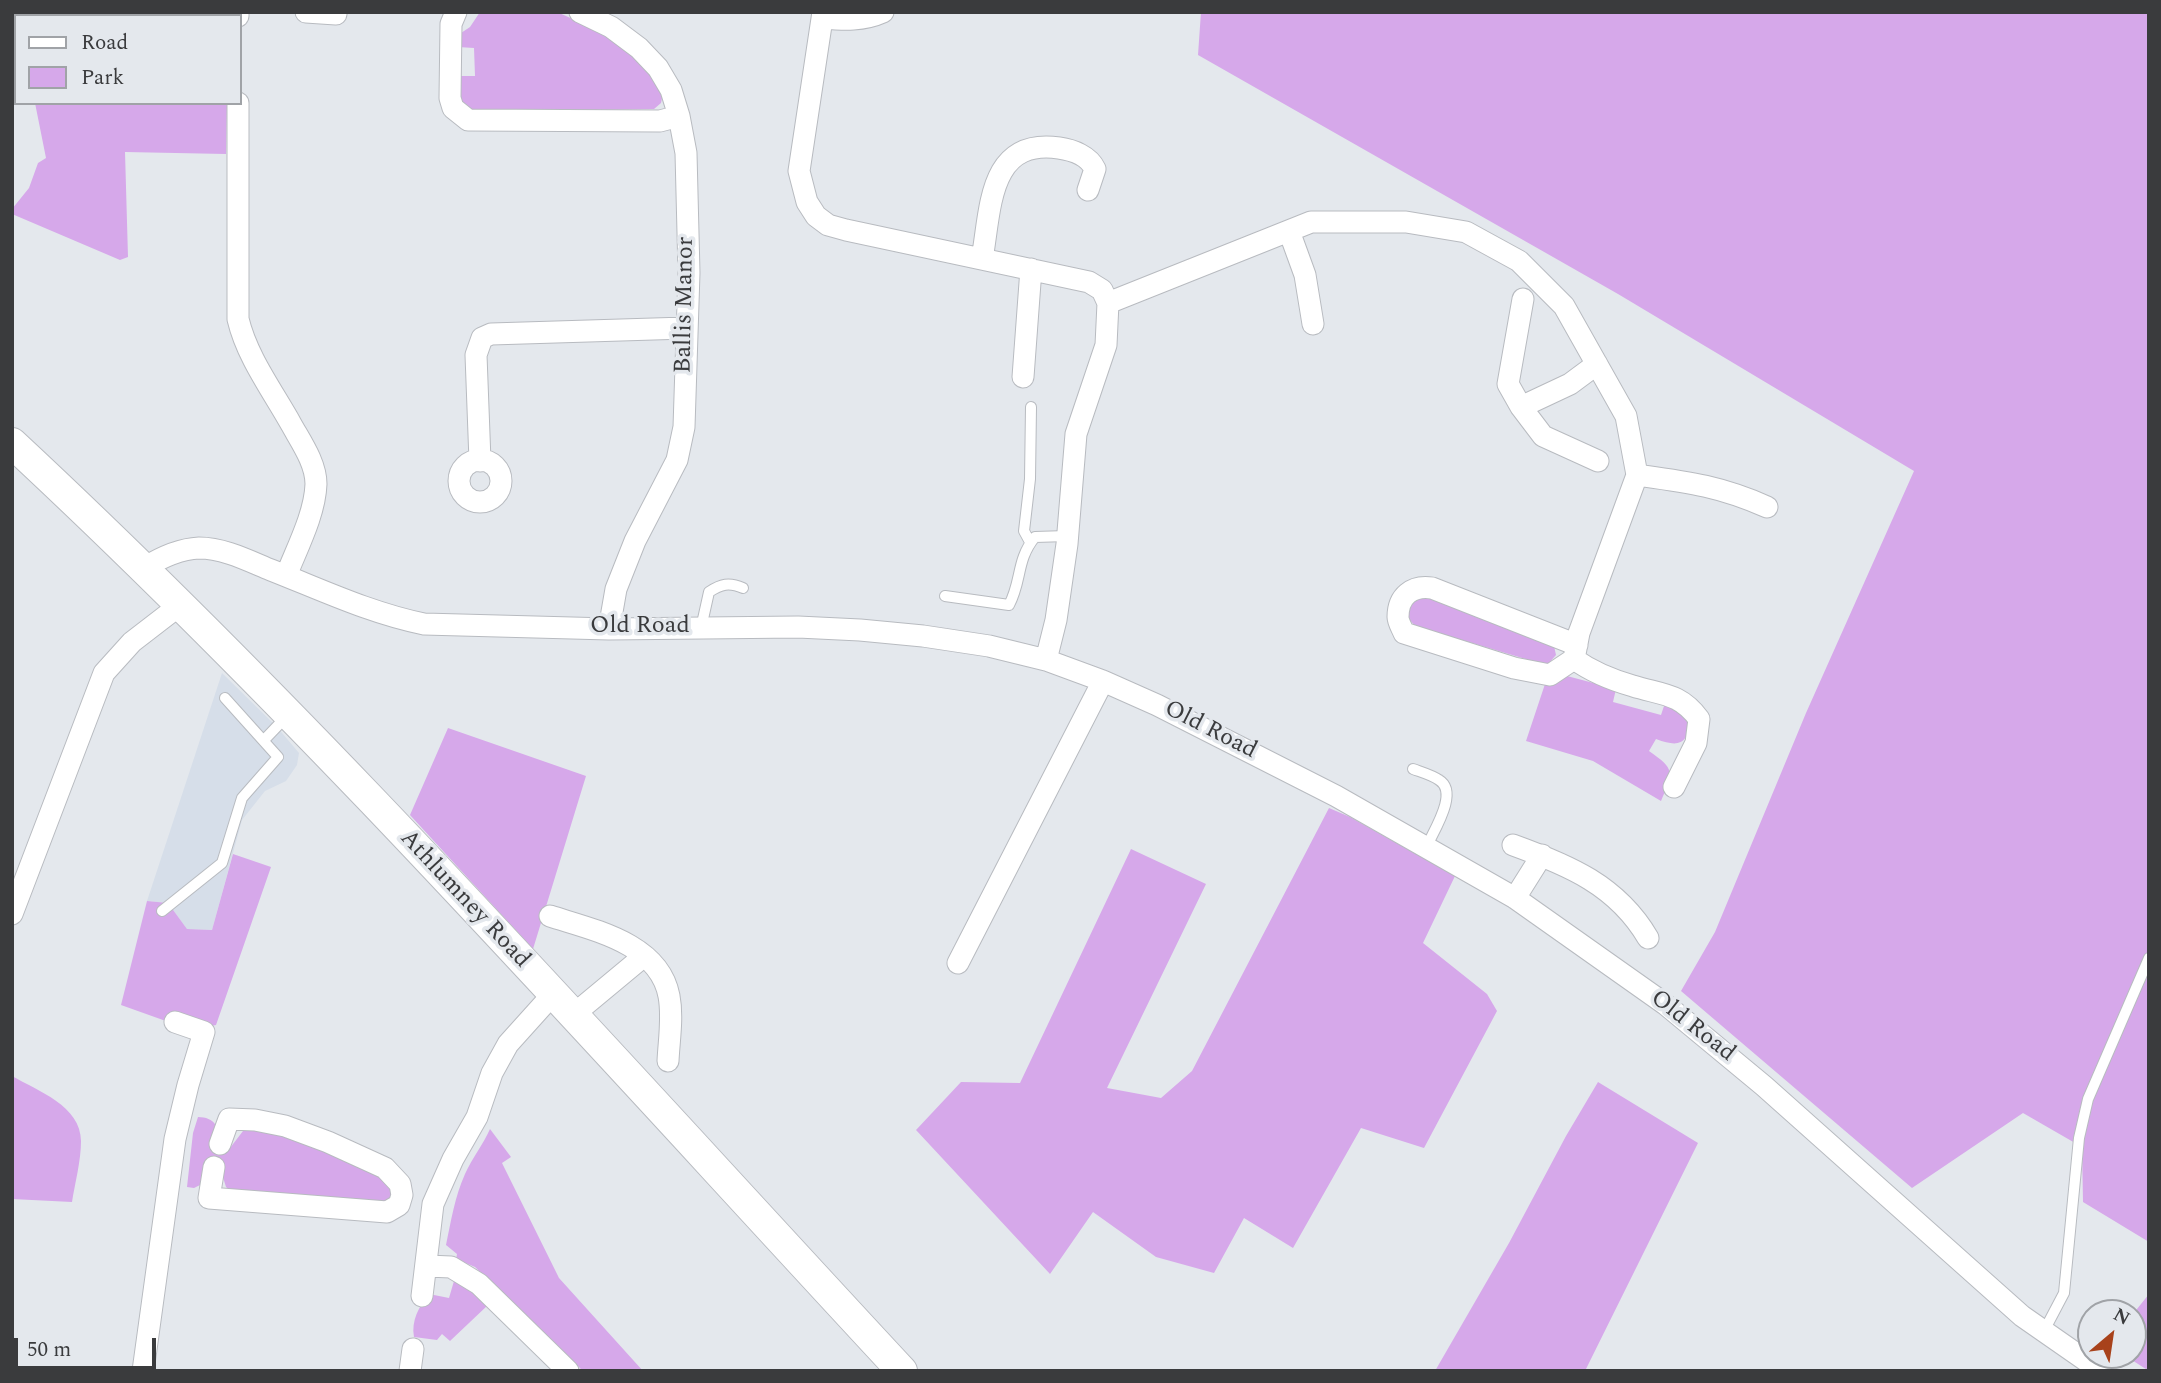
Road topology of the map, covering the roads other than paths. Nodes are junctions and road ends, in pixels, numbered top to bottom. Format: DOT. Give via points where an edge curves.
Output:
graph roads {
  1 [pos="306,12"];
  2 [pos="456,12"];
  3 [pos="580,12"];
  4 [pos="883,12"];
  5 [pos="336,14"];
  6 [pos="823,15"];
  7 [pos="238,105"];
  8 [pos="679,116"];
  9 [pos="1088,190"];
  10 [pos="1289,231"];
  11 [pos="982,259"];
  12 [pos="1031,270"];
  13 [pos="1523,299"];
  14 [pos="1108,303"];
  15 [pos="1313,324"];
  16 [pos="686,328"];
  17 [pos="1597,364"];
  18 [pos="1023,377"];
  19 [pos="1031,407"];
  20 [pos="1521,407"];
  21 [pos="12,443"];
  22 [pos="480,461"];
  23 [pos="1598,461"];
  24 [pos="1637,475"];
  25 [pos="1767,507"];
  26 [pos="1067,536"];
  27 [pos="1030,542"];
  28 [pos="144,568"];
  29 [pos="286,576"];
  30 [pos="743,588"];
  31 [pos="945,596"];
  32 [pos="180,605"];
  33 [pos="701,628"];
  34 [pos="609,629"];
  35 [pos="1575,652"];
  36 [pos="1046,660"];
  37 [pos="1104,681"];
  38 [pos="225,698"];
  39 [pos="289,714"];
  40 [pos="265,739"];
  41 [pos="1413,769"];
  42 [pos="1674,787"];
  43 [pos="1513,845"];
  44 [pos="1427,846"];
  45 [pos="1542,855"];
  46 [pos="1515,898"];
  47 [pos="162,911"];
  48 [pos="12,914"];
  49 [pos="550,916"];
  50 [pos="1648,938"];
  51 [pos="644,956"];
  52 [pos="2149,957"];
  53 [pos="958,963"];
  54 [pos="563,1005"];
  55 [pos="175,1021"];
  56 [pos="668,1061"];
  57 [pos="220,1143"];
  58 [pos="214,1167"];
  59 [pos="400,1199"];
  60 [pos="433,1204"];
  61 [pos="427,1266"];
  62 [pos="422,1296"];
  63 [pos="2044,1331"];
  64 [pos="413,1349"];
  65 [pos="143,1371"];
  66 [pos="410,1371"];
  67 [pos="568,1371"];
  68 [pos="902,1371"];
  69 [pos="2101,1371"];
  1 -- 5 [label="street"];
  2 -- 8 [label="street" via="451,24 450,97 453,108 468,120 660,121"];
  3 -- 8 [label="street, Ballis Manor" via="639,48 671,90"];
  4 -- 6 [label="street" via="850,20"];
  6 -- 11 [label="street" via="799,171 816,216 828,225"];
  7 -- 29 [label="street" via="238,318 251,356 304,446 316,480"];
  8 -- 16 [label="street, Ballis Manor" via="686,153"];
  9 -- 11 [label="street" via="1095,169 1083,156 1056,148 1018,153 1008,160 994,190"];
  10 -- 14 [label="street"];
  10 -- 15 [label="street" via="1305,275"];
  10 -- 17 [label="street" via="1311,222 1406,222 1466,232 1519,261 1564,306"];
  11 -- 12 [label="street"];
  12 -- 14 [label="street" via="1089,282 1102,290"];
  12 -- 18 [label="street"];
  13 -- 20 [label="street" via="1508,384"];
  14 -- 26 [label="street" via="1106,345 1076,434"];
  16 -- 22 [label="street" via="491,334 482,338 476,355"];
  16 -- 34 [label="street, Ballis Manor" via="684,427 677,460 635,541 616,589"];
  17 -- 20 [label="street" via="1570,384"];
  17 -- 24 [label="street" via="1626,416"];
  19 -- 27 [label="lane" via="1024,531"];
  20 -- 23 [label="street" via="1543,436"];
  21 -- 28 [label="main road, Athlumney Road"];
  24 -- 25 [label="street" via="1709,485"];
  24 -- 35 [label="street"];
  26 -- 27 [label="lane" via="1035,537"];
  26 -- 36 [label="street"];
  27 -- 31 [label="lane" via="1009,605"];
  28 -- 29 [label="street, Old Road" via="182,551 214,549"];
  28 -- 32 [label="main road, Athlumney Road"];
  29 -- 34 [label="street, Old Road" via="368,609 424,624"];
  30 -- 33 [label="lane" via="720,584 709,592"];
  32 -- 39 [label="main road, Athlumney Road"];
  32 -- 48 [label="street" via="131,642 104,673"];
  33 -- 34 [label="street, Old Road"];
  33 -- 36 [label="street, Old Road" via="798,627 911,635"];
  35 -- 35 [label="street" via="1550,675 1514,668 1404,633 1398,618 1402,601 1420,586 1432,588"];
  35 -- 42 [label="street" via="1590,670 1666,693 1689,705 1699,719 1696,743"];
  36 -- 37 [label="street, Old Road"];
  37 -- 44 [label="street, Old Road" via="1250,751"];
  37 -- 53 [label="street"];
  38 -- 40 [label="lane"];
  39 -- 40 [label="lane"];
  39 -- 54 [label="main road, Athlumney Road"];
  40 -- 47 [label="lane" via="278,757 242,798 222,863"];
  41 -- 44 [label="lane" via="1442,781 1446,788 1448,799"];
  43 -- 45 [label="street"];
  44 -- 46 [label="street, Old Road"];
  45 -- 46 [label="street"];
  45 -- 50 [label="street" via="1589,877 1629,910"];
  46 -- 63 [label="street, Old Road" via="1714,1044"];
  49 -- 51 [label="street" via="616,938"];
  51 -- 54 [label="street"];
  51 -- 56 [label="street" via="664,980 669,995"];
  52 -- 63 [label="lane" via="2088,1099 2079,1138 2064,1293"];
  54 -- 60 [label="street" via="508,1044"];
  54 -- 68 [label="main road, Athlumney Road"];
  55 -- 65 [label="street" via="204,1032 175,1139"];
  57 -- 59 [label="street" via="229,1119 285,1126 385,1168 400,1184"];
  58 -- 59 [label="street" via="209,1198 387,1212 399,1205"];
  59 -- 60 [label="street"];
  60 -- 61 [label="street"];
  61 -- 62 [label="street"];
  61 -- 67 [label="street" via="451,1267 479,1284"];
  63 -- 69 [label="street, Old Road"];
  64 -- 66 [label="street"];
}
